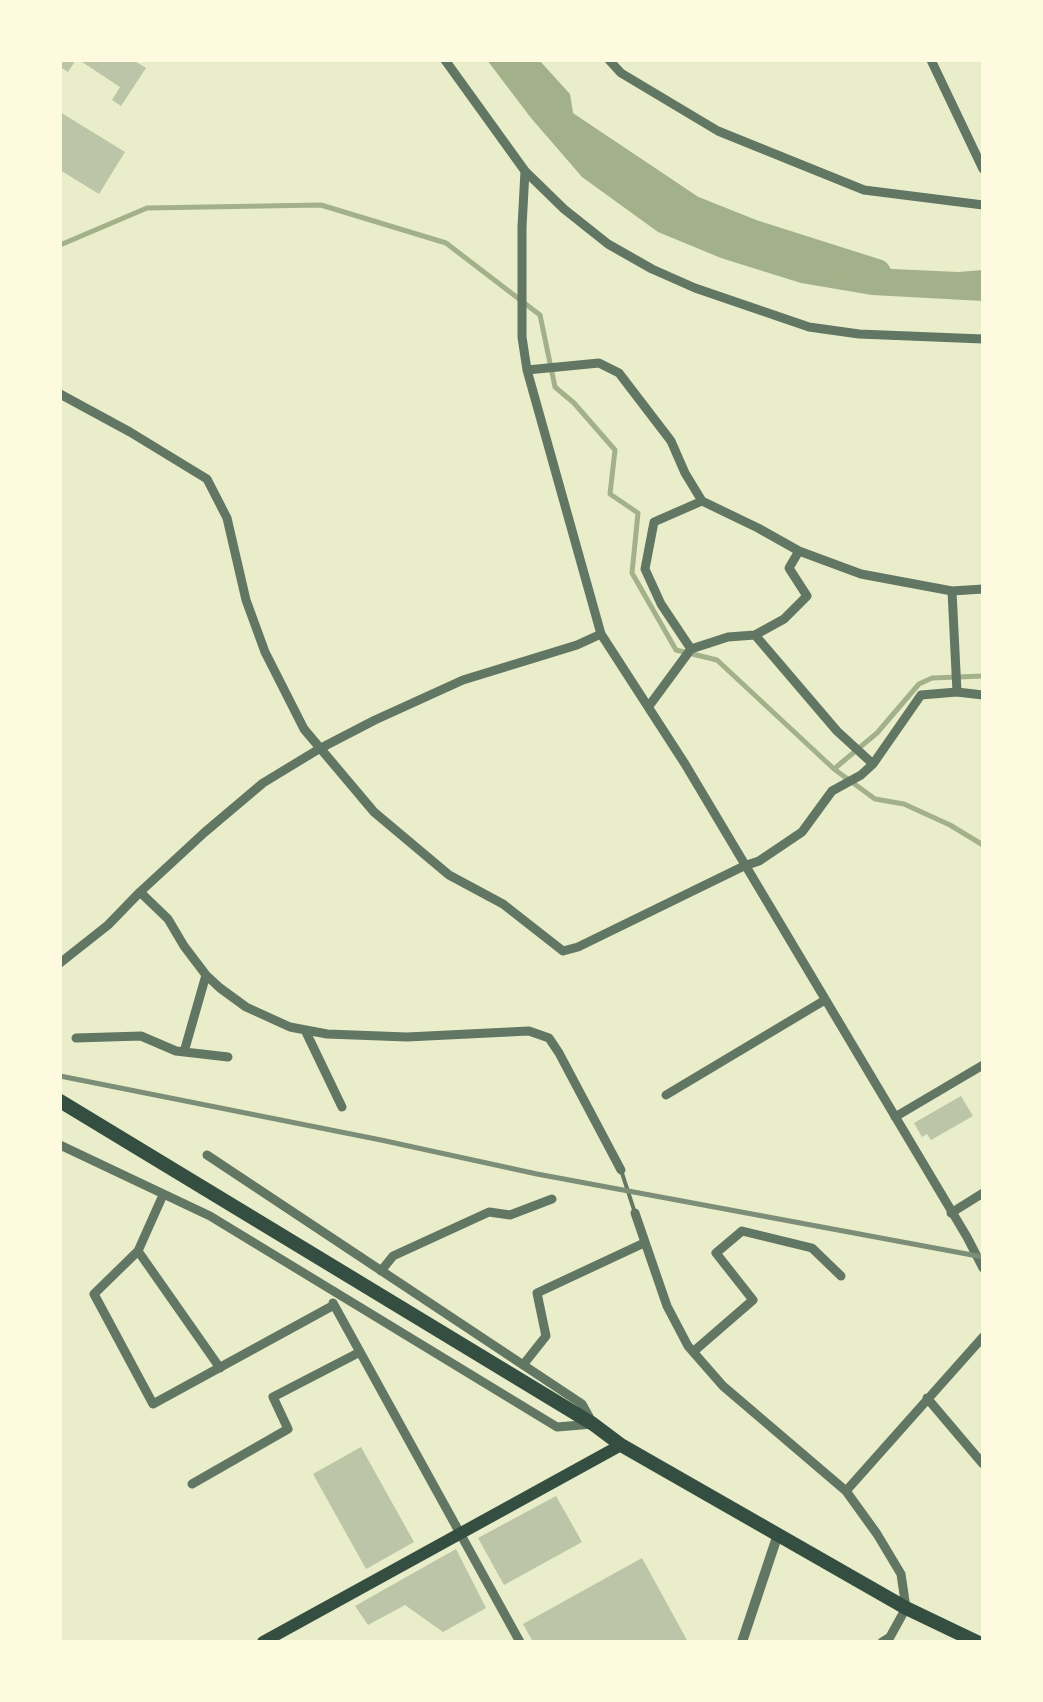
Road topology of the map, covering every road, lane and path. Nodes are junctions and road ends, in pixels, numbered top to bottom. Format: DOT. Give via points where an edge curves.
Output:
graph roads {
  1 [pos="445,60"];
  2 [pos="610,60"];
  3 [pos="931,60"];
  4 [pos="983,169"];
  5 [pos="525,170"];
  6 [pos="983,205"];
  7 [pos="983,339"];
  8 [pos="527,370"];
  9 [pos="60,394"];
  10 [pos="702,501"];
  11 [pos="799,551"];
  12 [pos="983,589"];
  13 [pos="952,591"];
  14 [pos="601,634"];
  15 [pos="755,635"];
  16 [pos="690,649"];
  17 [pos="957,692"];
  18 [pos="983,694"];
  19 [pos="649,706"];
  20 [pos="319,749"];
  21 [pos="873,764"];
  22 [pos="744,866"];
  23 [pos="140,892"];
  24 [pos="61,960"];
  25 [pos="206,975"];
  26 [pos="825,1000"];
  27 [pos="305,1030"];
  28 [pos="76,1038"];
  29 [pos="184,1052"];
  30 [pos="228,1057"];
  31 [pos="983,1065"];
  32 [pos="666,1095"];
  33 [pos="60,1101"];
  34 [pos="342,1107"];
  35 [pos="896,1116"];
  36 [pos="60,1145"];
  37 [pos="207,1155"];
  38 [pos="621,1170"];
  39 [pos="983,1193"];
  40 [pos="163,1195"];
  41 [pos="552,1199"];
  42 [pos="950,1213"];
  43 [pos="634,1214"];
  44 [pos="644,1243"];
  45 [pos="138,1251"];
  46 [pos="983,1268"];
  47 [pos="381,1270"];
  48 [pos="841,1276"];
  49 [pos="328,1288"];
  50 [pos="334,1306"];
  51 [pos="983,1337"];
  52 [pos="360,1352"];
  53 [pos="693,1352"];
  54 [pos="523,1365"];
  55 [pos="220,1368"];
  56 [pos="927,1398"];
  57 [pos="593,1424"];
  58 [pos="621,1445"];
  59 [pos="983,1464"];
  60 [pos="192,1484"];
  61 [pos="846,1491"];
  62 [pos="460,1534"];
  63 [pos="778,1534"];
  64 [pos="906,1608"];
  65 [pos="889,1640"];
  66 [pos="263,1642"];
  67 [pos="520,1642"];
  68 [pos="742,1642"];
  69 [pos="978,1642"];
  1 -- 5 [label="street"];
  2 -- 6 [label="street" via="718,131 864,190"];
  3 -- 4 [label="street"];
  5 -- 7 [label="street" via="608,244 695,288 810,327"];
  5 -- 8 [label="street"];
  8 -- 10 [label="street" via="598,363 619,373 671,441"];
  8 -- 14 [label="street"];
  9 -- 20 [label="street" via="208,479 227,518 265,652"];
  10 -- 11 [label="street"];
  10 -- 16 [label="street" via="654,522 645,569"];
  11 -- 13 [label="street" via="861,574"];
  11 -- 15 [label="street" via="789,568 807,596"];
  12 -- 13 [label="street"];
  13 -- 17 [label="street"];
  14 -- 19 [label="street"];
  14 -- 20 [label="street" via="463,680"];
  15 -- 16 [label="street"];
  15 -- 21 [label="street"];
  16 -- 19 [label="street"];
  17 -- 18 [label="street"];
  17 -- 21 [label="street" via="921,695"];
  19 -- 22 [label="street"];
  20 -- 22 [label="street" via="374,812 449,875 504,904 562,951"];
  20 -- 23 [label="street" via="263,784"];
  21 -- 22 [label="street" via="832,791 802,832"];
  22 -- 26 [label="street"];
  23 -- 24 [label="street"];
  23 -- 25 [label="street" via="168,919"];
  25 -- 27 [label="street" via="246,1008"];
  25 -- 29 [label="street"];
  26 -- 32 [label="street"];
  26 -- 35 [label="street"];
  27 -- 34 [label="street"];
  27 -- 38 [label="street" via="407,1036 529,1031 549,1038"];
  28 -- 29 [label="street" via="141,1036"];
  29 -- 30 [label="street"];
  31 -- 35 [label="street"];
  33 -- 57 [label="main road"];
  35 -- 42 [label="street"];
  36 -- 40 [label="street"];
  37 -- 47 [label="street"];
  38 -- 43 [label="lane"];
  39 -- 42 [label="street"];
  40 -- 45 [label="street"];
  40 -- 49 [label="street"];
  41 -- 47 [label="street" via="510,1215 489,1212 393,1256"];
  42 -- 46 [label="street"];
  43 -- 44 [label="street"];
  44 -- 53 [label="street"];
  44 -- 54 [label="street" via="537,1293 546,1336"];
  45 -- 55 [label="street"];
  45 -- 55 [label="street" via="94,1294 153,1404"];
  47 -- 54 [label="street"];
  48 -- 53 [label="street" via="812,1248 742,1231 716,1253 752,1300"];
  49 -- 50 [label="street"];
  49 -- 57 [label="street" via="557,1427"];
  50 -- 52 [label="street"];
  50 -- 55 [label="street"];
  51 -- 56 [label="street"];
  52 -- 60 [label="street" via="273,1397 288,1429"];
  52 -- 62 [label="street"];
  53 -- 61 [label="street"];
  54 -- 57 [label="street" via="582,1404"];
  56 -- 59 [label="street"];
  56 -- 61 [label="street"];
  57 -- 58 [label="main road"];
  58 -- 62 [label="main road"];
  58 -- 63 [label="main road"];
  61 -- 64 [label="street" via="901,1574"];
  62 -- 66 [label="main road"];
  62 -- 67 [label="street"];
  63 -- 64 [label="main road"];
  63 -- 68 [label="street"];
  64 -- 65 [label="street"];
  64 -- 69 [label="main road"];
}
